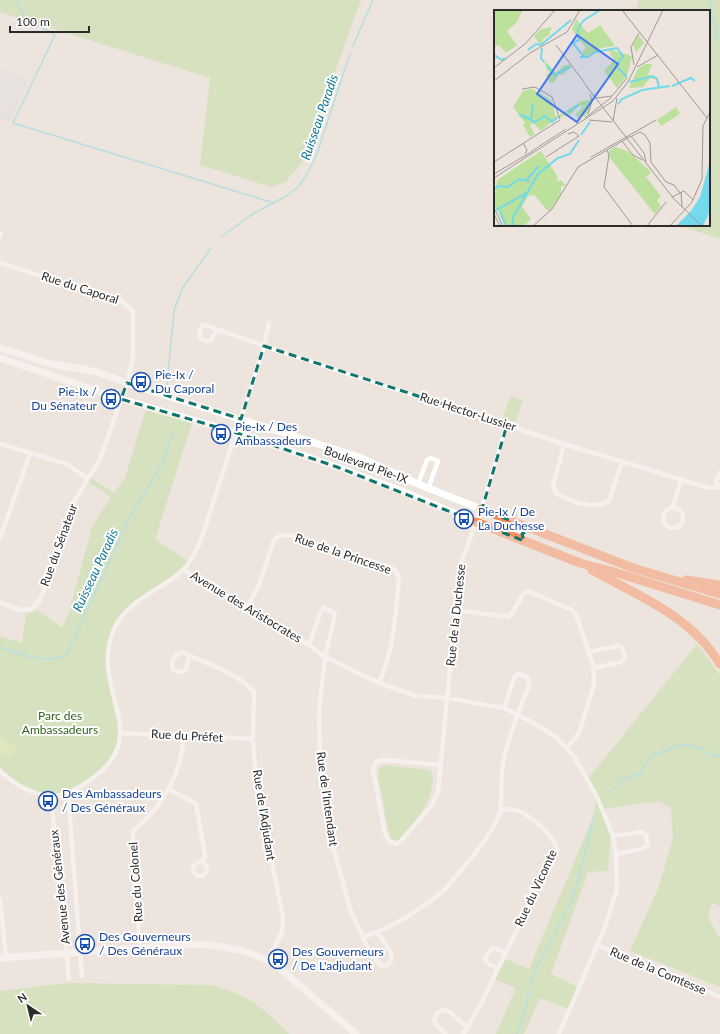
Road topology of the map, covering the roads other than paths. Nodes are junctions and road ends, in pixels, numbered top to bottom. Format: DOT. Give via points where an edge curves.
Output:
graph roads {
  1 [pos="0,263"];
  2 [pos="269,323"];
  3 [pos="217,330"];
  4 [pos="264,346"];
  5 [pos="0,348"];
  6 [pos="0,358"];
  7 [pos="127,383"];
  8 [pos="121,399"];
  9 [pos="241,419"];
  10 [pos="507,425"];
  11 [pos="237,433"];
  12 [pos="0,444"];
  13 [pos="564,444"];
  14 [pos="30,454"];
  15 [pos="622,461"];
  16 [pos="720,472"];
  17 [pos="88,479"];
  18 [pos="682,479"];
  19 [pos="418,484"];
  20 [pos="428,488"];
  21 [pos="720,488"];
  22 [pos="672,508"];
  23 [pos="481,509"];
  24 [pos="476,522"];
  25 [pos="531,529"];
  26 [pos="0,538"];
  27 [pos="524,541"];
  28 [pos="580,563"];
  29 [pos="184,570"];
  30 [pos="662,578"];
  31 [pos="720,585"];
  32 [pos="720,594"];
  33 [pos="0,603"];
  34 [pos="720,605"];
  35 [pos="246,608"];
  36 [pos="456,610"];
  37 [pos="309,645"];
  38 [pos="589,652"];
  39 [pos="190,656"];
  40 [pos="325,657"];
  41 [pos="720,664"];
  42 [pos="594,668"];
  43 [pos="379,683"];
  44 [pos="447,698"];
  45 [pos="504,708"];
  46 [pos="518,714"];
  47 [pos="121,733"];
  48 [pos="184,736"];
  49 [pos="254,738"];
  50 [pos="568,748"];
  51 [pos="440,765"];
  52 [pos="0,771"];
  53 [pos="170,789"];
  54 [pos="68,793"];
  55 [pos="50,796"];
  56 [pos="500,812"];
  57 [pos="613,836"];
  58 [pos="616,854"];
  59 [pos="202,862"];
  60 [pos="0,899"];
  61 [pos="378,933"];
  62 [pos="363,937"];
  63 [pos="597,945"];
  64 [pos="140,948"];
  65 [pos="80,952"];
  66 [pos="506,952"];
  67 [pos="66,953"];
  68 [pos="3,957"];
  69 [pos="268,960"];
  70 [pos="498,968"];
  71 [pos="82,976"];
  72 [pos="69,978"];
  73 [pos="720,997"];
  74 [pos="468,1028"];
  75 [pos="356,1034"];
  76 [pos="446,1034"];
  77 [pos="463,1034"];
  78 [pos="559,1034"];
  1 -- 7 [label="street, Rue du Caporal" via="129,306 133,311 133,358"];
  2 -- 4 [label="street"];
  3 -- 4 [label="street, Rue Hector-Lussier"];
  4 -- 9 [label="street"];
  4 -- 10 [label="street, Rue Hector-Lussier"];
  5 -- 7 [label="street, Boulevard Pie-IX" via="48,363 97,372"];
  6 -- 8 [label="street, Boulevard Pie-IX"];
  7 -- 8 [label="street, Rue du Sénateur"];
  7 -- 9 [label="street, Boulevard Pie-IX"];
  8 -- 11 [label="street, Boulevard Pie-IX"];
  8 -- 17 [label="street, Rue du Sénateur" via="100,459"];
  9 -- 11 [label="street"];
  9 -- 19 [label="street, Boulevard Pie-IX" via="359,457"];
  10 -- 13 [label="street, Rue Hector-Lussier"];
  10 -- 23 [label="street, Rue de la Duchesse"];
  11 -- 24 [label="street, Boulevard Pie-IX" via="394,488"];
  11 -- 29 [label="street" via="200,543"];
  12 -- 14 [label="street"];
  13 -- 15 [label="street, Rue Hector-Lussier"];
  13 -- 15 [label="street" via="553,486 557,494 589,506 609,501"];
  14 -- 17 [label="street" via="67,464"];
  14 -- 26 [label="street"];
  15 -- 18 [label="street, Rue Hector-Lussier"];
  16 -- 21 [label="street, Rue Hector-Lussier" via="716,481"];
  17 -- 33 [label="street, Rue du Sénateur" via="74,500 40,600 32,609 21,610"];
  18 -- 21 [label="street, Rue Hector-Lussier" via="709,488"];
  18 -- 22 [label="street"];
  19 -- 20 [label="street, Boulevard Pie-IX"];
  19 -- 20 [label="street, Boulevard Pie-IX" via="427,460 431,458 438,461 438,464"];
  20 -- 23 [label="street, Boulevard Pie-IX"];
  22 -- 22 [label="street" via="666,512 664,518 665,524 674,528 680,526 683,517 678,510"];
  23 -- 24 [label="street, Rue de la Duchesse"];
  23 -- 25 [label="highway, Boulevard Pie-IX"];
  24 -- 27 [label="highway, Boulevard Pie-IX"];
  24 -- 36 [label="street, Rue de la Duchesse" via="460,566"];
  25 -- 27 [label="highway" via="524,534"];
  25 -- 30 [label="highway, Boulevard Pie-IX"];
  27 -- 28 [label="highway, Boulevard Pie-IX"];
  28 -- 34 [label="highway, Boulevard Pie-IX"];
  28 -- 41 [label="highway" via="679,618 700,638"];
  29 -- 35 [label="street, Avenue des Aristocrates"];
  29 -- 47 [label="street" via="131,608 114,630 107,656 108,678 118,707"];
  30 -- 31 [label="highway"];
  30 -- 32 [label="highway, Boulevard Pie-IX"];
  35 -- 37 [label="street, Avenue des Aristocrates"];
  35 -- 43 [label="street, Rue de la Princesse" via="258,588 274,540 280,535 289,535 392,568 397,573 399,581 392,643 388,663"];
  36 -- 38 [label="street" via="508,617 520,597 530,592 572,610 577,617"];
  36 -- 44 [label="street, Rue de la Duchesse"];
  37 -- 40 [label="street, Avenue des Aristocrates"];
  37 -- 40 [label="street, Avenue des Aristocrates" via="321,611 324,608 334,613"];
  38 -- 42 [label="street"];
  38 -- 42 [label="street" via="618,646 622,648 625,657 620,662"];
  39 -- 39 [label="street" via="182,652 177,654 172,664 173,670 185,671"];
  39 -- 49 [label="street, Rue de l'Adjudant" via="231,674 254,692"];
  40 -- 43 [label="street, Avenue des Aristocrates"];
  40 -- 62 [label="street, Rue de l'Intendant" via="319,712 320,755 333,846 350,909"];
  42 -- 50 [label="street" via="594,684 579,733"];
  43 -- 44 [label="street, Avenue des Aristocrates" via="417,696"];
  44 -- 45 [label="street, Avenue des Aristocrates"];
  44 -- 51 [label="street, Rue de la Duchesse"];
  45 -- 46 [label="street, Avenue des Aristocrates"];
  45 -- 46 [label="street" via="515,676 518,674 530,682"];
  46 -- 50 [label="street, Avenue des Aristocrates" via="556,737"];
  46 -- 56 [label="street" via="503,761"];
  47 -- 48 [label="street, Rue du Préfet"];
  47 -- 54 [label="street" via="116,750 98,775"];
  48 -- 49 [label="street, Rue du Préfet"];
  48 -- 53 [label="street, Rue du Colonel" via="183,751"];
  49 -- 69 [label="street, Rue de l'Adjudant" via="256,783 283,917 282,932"];
  50 -- 57 [label="street, Avenue des Aristocrates" via="597,797"];
  51 -- 51 [label="street, Rue de la Duchesse" via="438,792 432,805 400,842 395,844 385,833 373,770 376,761"];
  52 -- 55 [label="street" via="22,788"];
  53 -- 59 [label="street" via="196,804 205,855"];
  53 -- 64 [label="street, Rue du Colonel" via="162,802 133,831"];
  54 -- 55 [label="street"];
  54 -- 65 [label="street, Avenue des Généraux"];
  55 -- 67 [label="street, Avenue des Généraux"];
  56 -- 61 [label="street" via="478,850 444,891"];
  56 -- 66 [label="street, Rue du Vicomte" via="509,809 526,814 556,844 556,850 541,874"];
  57 -- 58 [label="street, Avenue des Aristocrates"];
  57 -- 58 [label="street" via="640,832 646,835 648,841 648,845 642,849"];
  58 -- 63 [label="street, Avenue des Aristocrates" via="617,889"];
  60 -- 68 [label="street"];
  61 -- 62 [label="street"];
  61 -- 62 [label="street, Rue de l'Intendant" via="391,953 391,961 385,967 374,959"];
  63 -- 73 [label="street, Rue de la Comtesse"];
  63 -- 78 [label="street, Avenue des Aristocrates"];
  64 -- 65 [label="street"];
  64 -- 69 [label="street" via="215,945"];
  65 -- 67 [label="street"];
  65 -- 71 [label="street, Avenue des Généraux"];
  66 -- 70 [label="street, Rue du Vicomte"];
  66 -- 70 [label="street" via="493,948 488,953 485,959 488,964"];
  67 -- 68 [label="street"];
  67 -- 72 [label="street, Avenue des Généraux"];
  69 -- 75 [label="street"];
  70 -- 74 [label="street, Rue du Vicomte"];
  74 -- 76 [label="street" via="450,1012 443,1010 437,1013 434,1019 436,1026"];
  74 -- 77 [label="street, Rue du Vicomte"];
}
